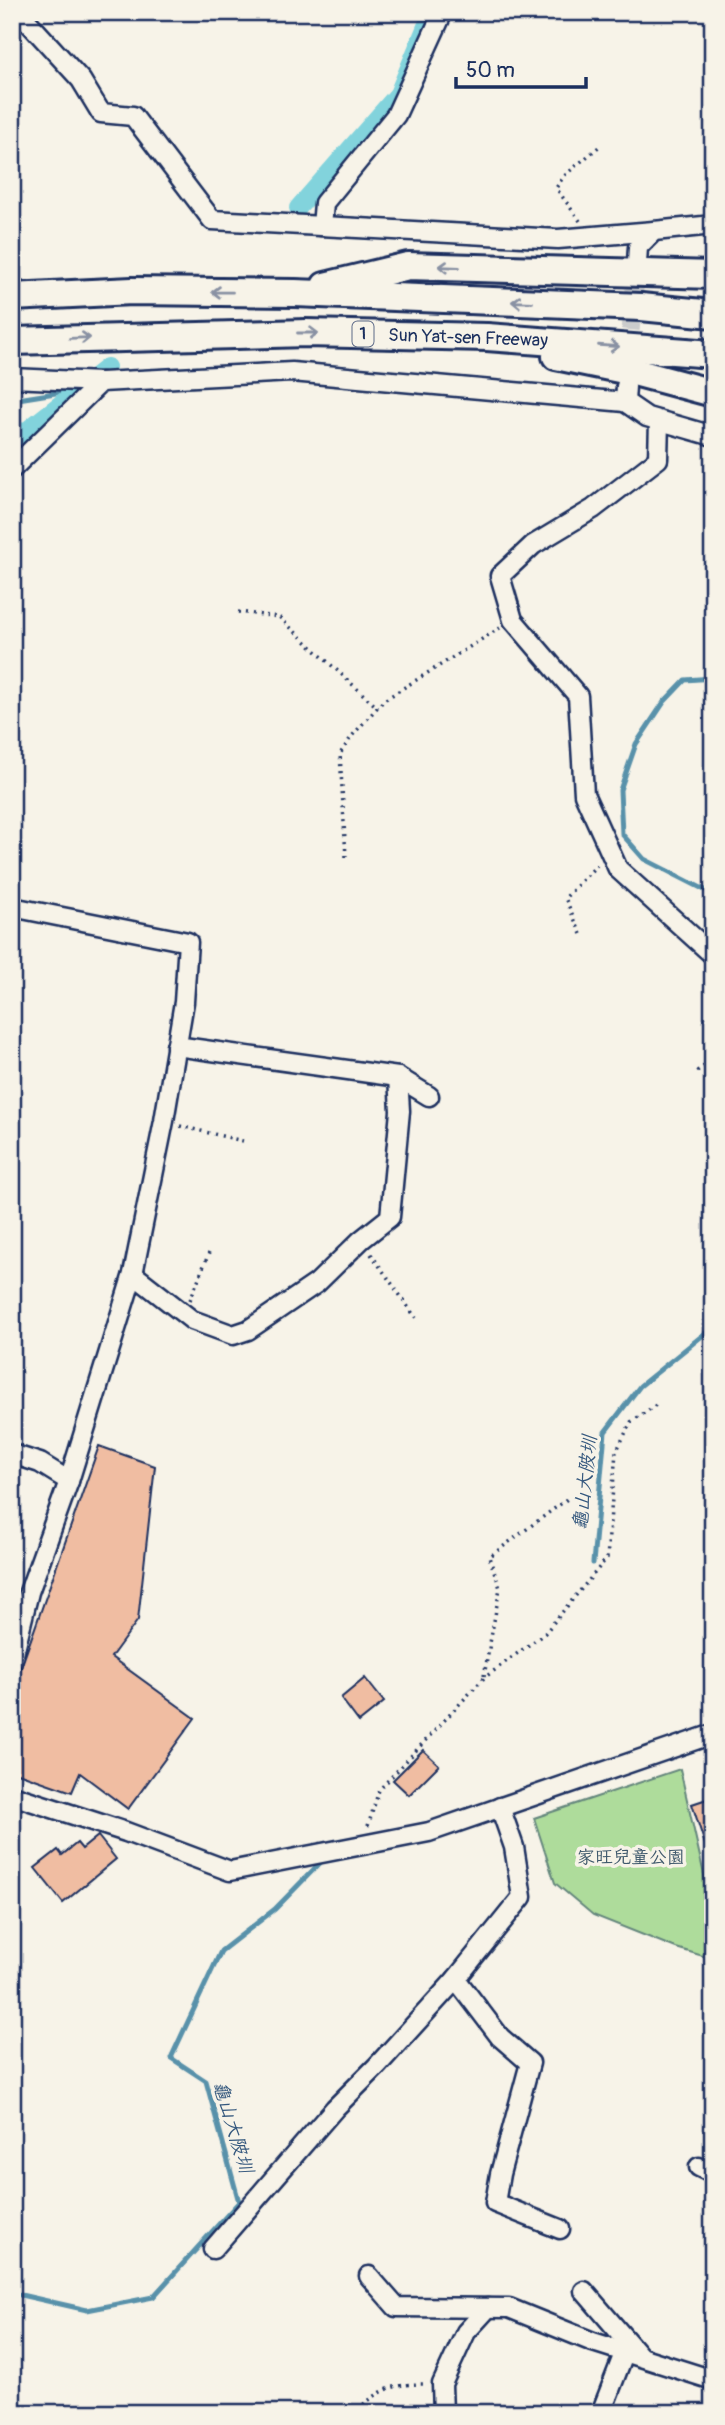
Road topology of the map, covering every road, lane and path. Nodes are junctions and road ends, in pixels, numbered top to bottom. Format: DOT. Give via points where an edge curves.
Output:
graph roads {
  1 [pos="19,12"];
  2 [pos="443,12"];
  3 [pos="601,145"];
  4 [pos="713,225"];
  5 [pos="322,226"];
  6 [pos="654,231"];
  7 [pos="592,236"];
  8 [pos="637,263"];
  9 [pos="713,275"];
  10 [pos="295,293"];
  11 [pos="12,297"];
  12 [pos="713,314"];
  13 [pos="465,337"];
  14 [pos="12,341"];
  15 [pos="713,354"];
  16 [pos="12,378"];
  17 [pos="100,382"];
  18 [pos="713,393"];
  19 [pos="659,421"];
  20 [pos="713,436"];
  21 [pos="12,469"];
  22 [pos="238,612"];
  23 [pos="513,620"];
  24 [pos="378,708"];
  25 [pos="610,851"];
  26 [pos="346,857"];
  27 [pos="12,907"];
  28 [pos="581,934"];
  29 [pos="713,955"];
  30 [pos="177,1046"];
  31 [pos="713,1060"];
  32 [pos="697,1071"];
  33 [pos="398,1077"];
  34 [pos="429,1096"];
  35 [pos="164,1121"];
  36 [pos="243,1141"];
  37 [pos="362,1240"];
  38 [pos="209,1253"];
  39 [pos="133,1274"];
  40 [pos="184,1314"];
  41 [pos="416,1318"];
  42 [pos="656,1405"];
  43 [pos="12,1454"];
  44 [pos="69,1481"];
  45 [pos="570,1497"];
  46 [pos="12,1661"];
  47 [pos="484,1678"];
  48 [pos="713,1734"];
  49 [pos="12,1796"];
  50 [pos="500,1807"];
  51 [pos="362,1845"];
  52 [pos="456,1979"];
  53 [pos="560,2229"];
  54 [pos="213,2249"];
  55 [pos="369,2276"];
  56 [pos="584,2291"];
  57 [pos="488,2308"];
  58 [pos="632,2353"];
  59 [pos="713,2380"];
  60 [pos="442,2384"];
  61 [pos="352,2413"];
  62 [pos="443,2413"];
  63 [pos="601,2413"];
  1 -- 5 [label="street" via="81,80 101,113 133,116 212,220"];
  2 -- 5 [label="street" via="396,115 324,203"];
  3 -- 7 [label="path" via="556,188"];
  4 -- 6 [label="street"];
  5 -- 7 [label="street" via="558,239"];
  6 -- 7 [label="street"];
  6 -- 8 [label="street" via="638,247"];
  9 -- 10 [label="highway, one-way" via="408,266"];
  10 -- 11 [label="highway, 1, one-way" via="132,291"];
  12 -- 10 [label="highway, 1, one-way"];
  14 -- 13 [label="highway, Sun Yat-sen Freeway / 1, one-way" via="306,333"];
  13 -- 15 [label="highway, Sun Yat-sen Freeway / 1, one-way"];
  13 -- 18 [label="highway"];
  16 -- 17 [label="street"];
  17 -- 19 [label="street" via="292,372 625,394 647,417"];
  17 -- 21 [label="street"];
  19 -- 20 [label="street"];
  19 -- 23 [label="street" via="658,459 593,509 533,545 500,576"];
  22 -- 24 [label="path" via="279,617"];
  23 -- 24 [label="path"];
  23 -- 25 [label="street" via="578,696 584,794"];
  24 -- 26 [label="path" via="340,754"];
  25 -- 28 [label="path" via="565,898"];
  25 -- 29 [label="street" via="618,869"];
  27 -- 30 [label="street" via="188,942"];
  30 -- 33 [label="street"];
  30 -- 35 [label="street"];
  31 -- 32 [label="path"];
  33 -- 34 [label="street"];
  33 -- 37 [label="street" via="400,1111 390,1217"];
  35 -- 36 [label="path"];
  35 -- 39 [label="street"];
  37 -- 40 [label="street" via="317,1283 248,1330 233,1335"];
  37 -- 41 [label="path"];
  38 -- 40 [label="path"];
  39 -- 40 [label="street"];
  39 -- 44 [label="street"];
  42 -- 47 [label="path" via="631,1422 616,1452 607,1558 545,1633"];
  43 -- 44 [label="street" via="40,1463"];
  44 -- 46 [label="street" via="29,1592"];
  45 -- 47 [label="path" via="489,1557 500,1588"];
  47 -- 51 [label="path" via="379,1790"];
  48 -- 50 [label="street"];
  49 -- 51 [label="street" via="230,1871"];
  50 -- 51 [label="street" via="429,1832"];
  50 -- 52 [label="street" via="514,1847 522,1897"];
  52 -- 53 [label="street" via="500,2037 530,2063 495,2203"];
  52 -- 54 [label="street" via="335,2108"];
  55 -- 57 [label="street" via="396,2307"];
  56 -- 58 [label="street"];
  57 -- 58 [label="street" via="509,2308"];
  57 -- 60 [label="street" via="466,2332"];
  58 -- 59 [label="street"];
  58 -- 63 [label="street"];
  60 -- 61 [label="path" via="400,2384 382,2390"];
  60 -- 62 [label="street"];
}
